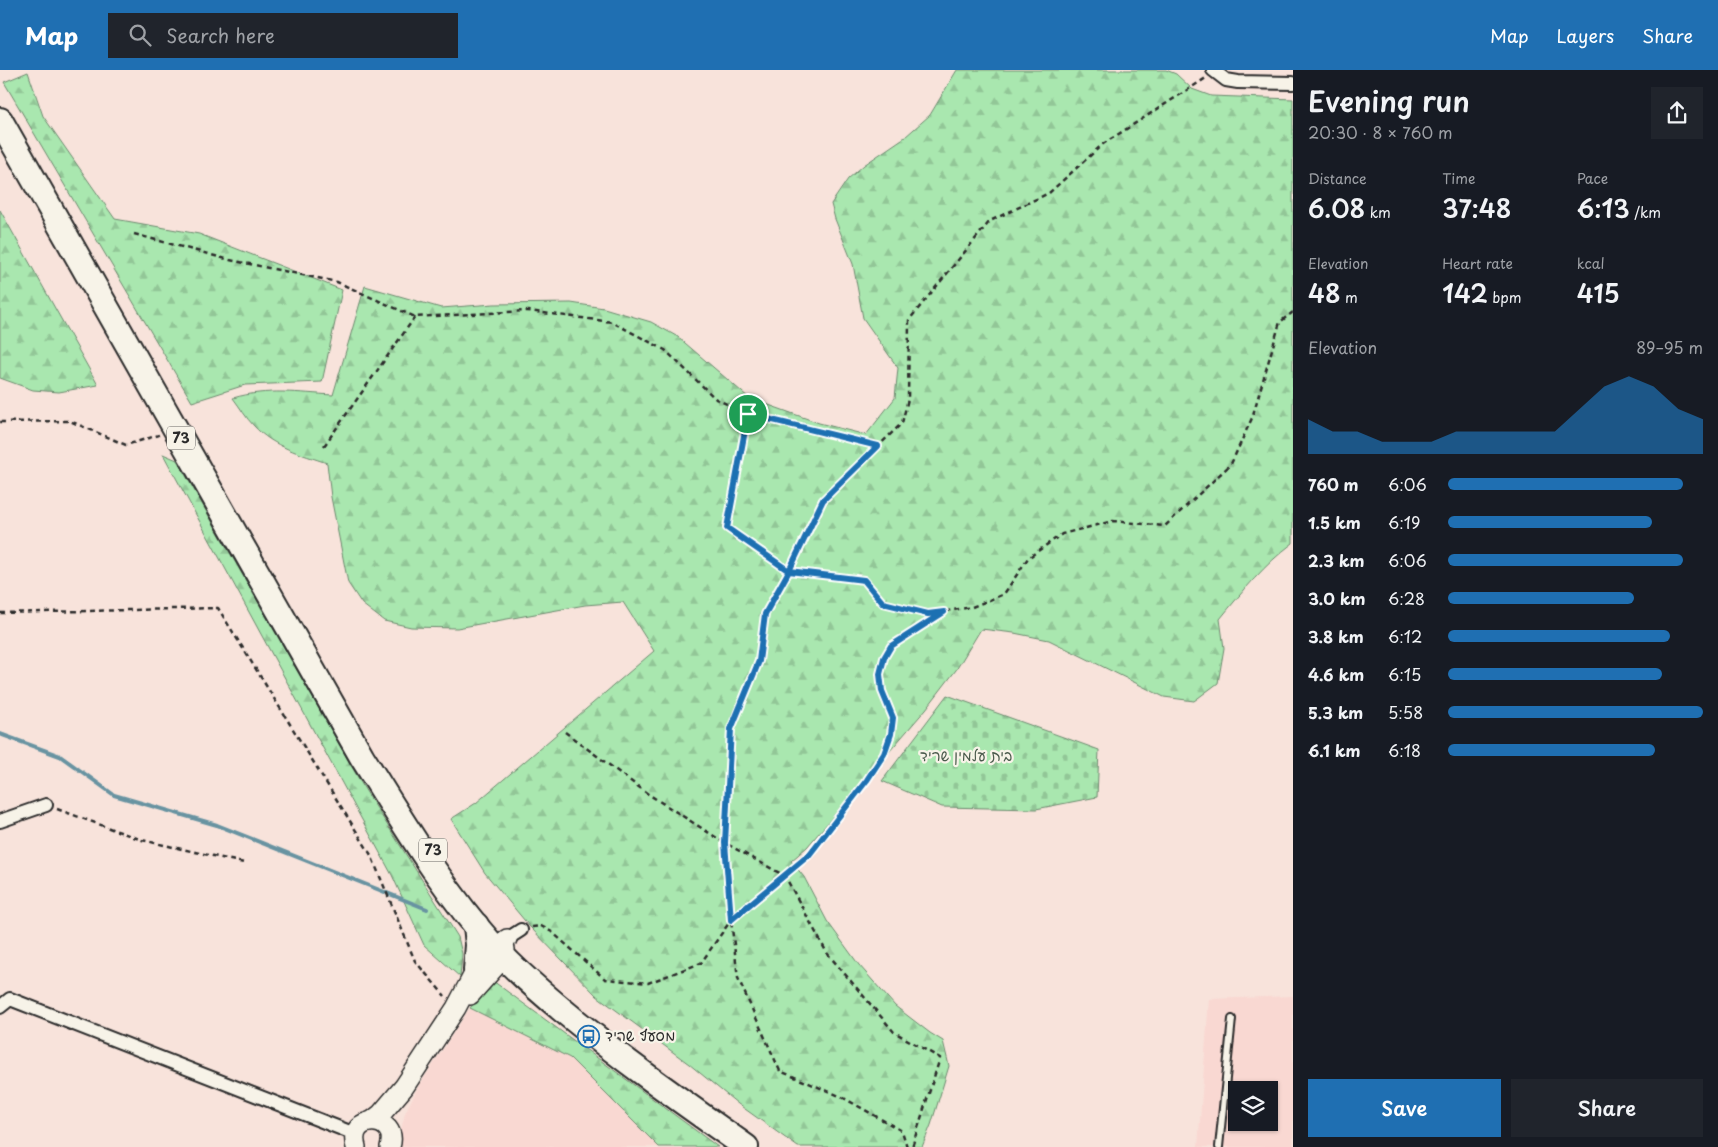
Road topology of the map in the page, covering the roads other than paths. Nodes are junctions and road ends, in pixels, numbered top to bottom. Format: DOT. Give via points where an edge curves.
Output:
graph roads {
  1 [pos="1214,71"];
  2 [pos="1293,83"];
  3 [pos="0,120"];
  4 [pos="362,757"];
  5 [pos="46,806"];
  6 [pos="0,821"];
  7 [pos="476,925"];
  8 [pos="507,944"];
  9 [pos="476,970"];
  10 [pos="3,1000"];
  11 [pos="456,1008"];
  12 [pos="1232,1019"];
  13 [pos="404,1087"];
  14 [pos="372,1121"];
  15 [pos="390,1140"];
  16 [pos="355,1144"];
  17 [pos="746,1147"];
  18 [pos="750,1147"];
  19 [pos="1219,1147"];
  1 -- 2 [label="street" via="1226,80 1238,82"];
  3 -- 4 [label="highway, 73"];
  4 -- 7 [label="highway, 73" via="432,866"];
  4 -- 8 [label="highway, 73"];
  5 -- 6 [label="street"];
  7 -- 8 [label="highway, 73"];
  7 -- 9 [label="highway"];
  8 -- 9 [label="street"];
  8 -- 11 [label="street" via="474,991"];
  8 -- 17 [label="highway, 73" via="531,984 593,1035"];
  8 -- 18 [label="highway, 73"];
  9 -- 11 [label="street"];
  10 -- 16 [label="street"];
  11 -- 13 [label="street"];
  12 -- 19 [label="lane"];
  13 -- 14 [label="street"];
  13 -- 15 [label="street"];
  14 -- 15 [label="street" via="382,1124"];
  14 -- 16 [label="street" via="361,1125"];
}
